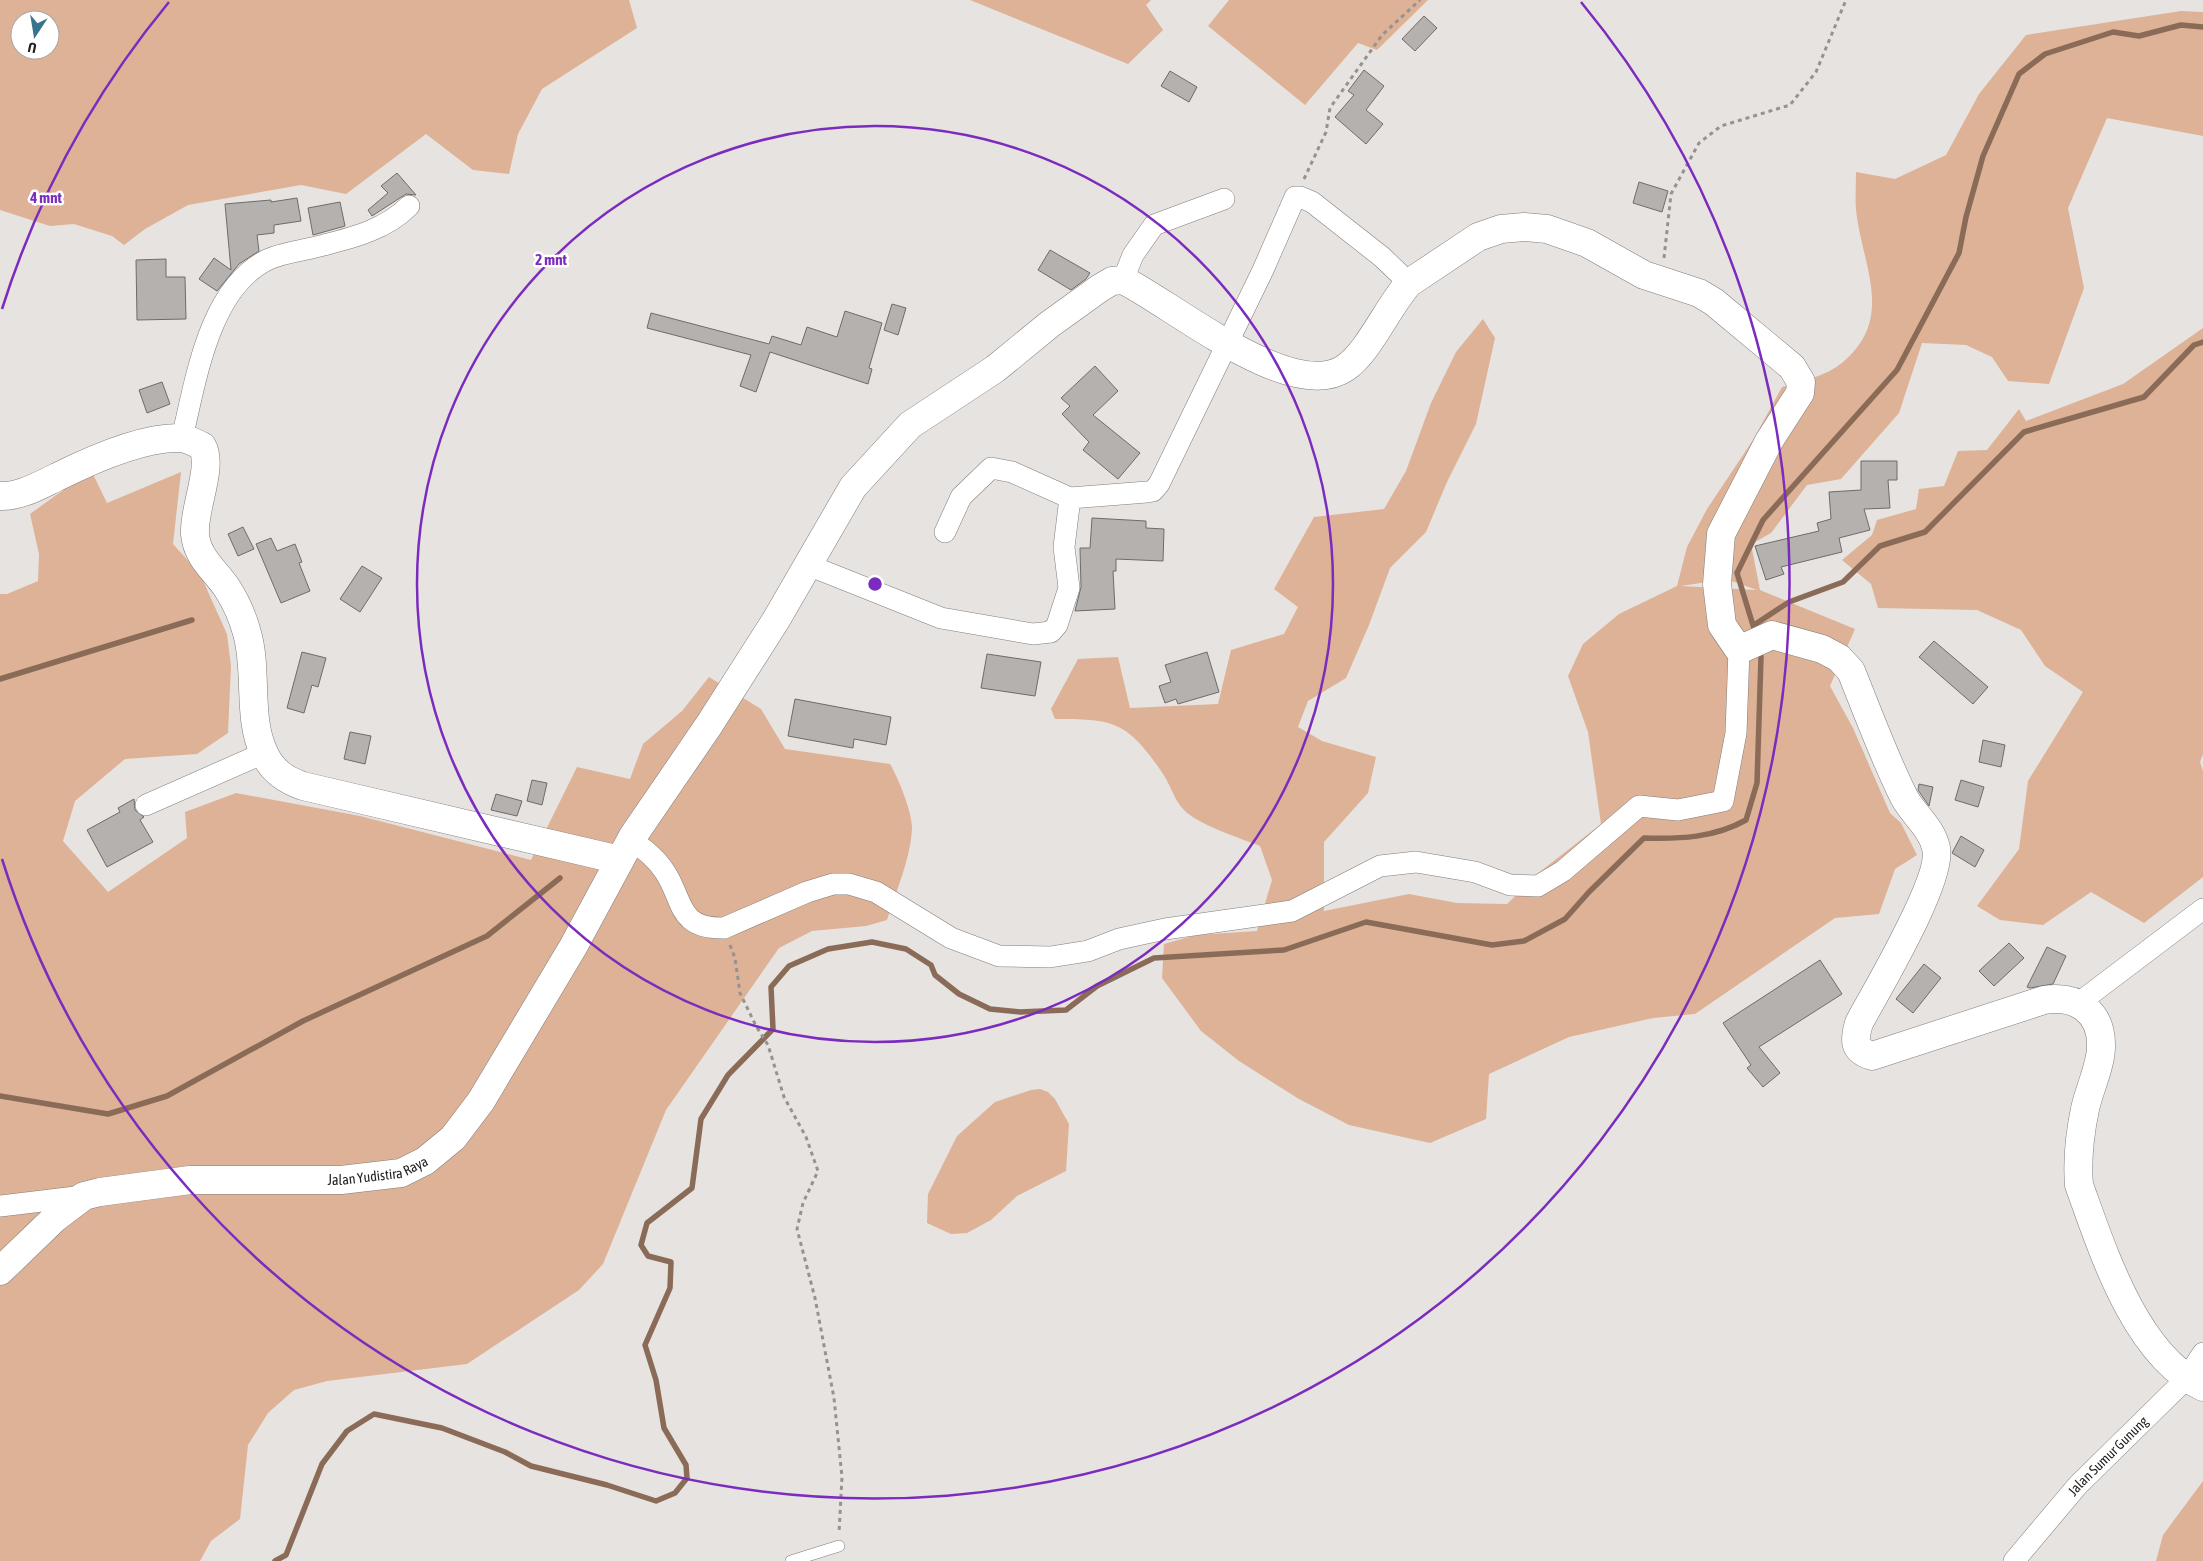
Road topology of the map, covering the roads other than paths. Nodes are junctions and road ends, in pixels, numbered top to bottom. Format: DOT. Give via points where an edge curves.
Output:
graph roads {
  1 [pos="1224,199"];
  2 [pos="410,206"];
  3 [pos="1123,280"];
  4 [pos="1408,283"];
  5 [pos="1227,345"];
  6 [pos="182,438"];
  7 [pos="0,496"];
  8 [pos="1070,498"];
  9 [pos="945,532"];
  10 [pos="808,565"];
  11 [pos="1753,643"];
  12 [pos="264,753"];
  13 [pos="146,805"];
  14 [pos="625,850"];
  15 [pos="2203,909"];
  16 [pos="2080,1002"];
  17 [pos="84,1196"];
  18 [pos="0,1206"];
  19 [pos="0,1271"];
  20 [pos="2203,1353"];
  21 [pos="2194,1383"];
  22 [pos="839,1546"];
  23 [pos="791,1561"];
  24 [pos="2014,1561"];
  1 -- 3 [label="street" via="1154,225 1133,255"];
  2 -- 6 [label="street" via="398,217 352,238 269,259 237,282 227,295 208,337"];
  3 -- 5 [label="street"];
  3 -- 10 [label="street, Jalan Yudistira Raya" via="1100,288 995,369 910,425 853,487"];
  4 -- 5 [label="street" via="1355,360 1344,370 1301,376"];
  4 -- 5 [label="street" via="1382,257 1312,202 1295,198"];
  4 -- 11 [label="street" via="1478,237 1501,229 1547,229 1587,243 1644,275 1699,293 1792,367 1801,385 1800,394 1769,441 1721,534 1717,584 1722,625"];
  5 -- 8 [label="street" via="1153,491"];
  6 -- 7 [label="street" via="100,456 36,487"];
  6 -- 12 [label="street" via="202,446 206,453 195,535 203,558 228,589 248,635 259,739"];
  8 -- 9 [label="street" via="1012,472 991,468 961,497"];
  8 -- 10 [label="street" via="1064,547 1069,588 1057,625 1051,632 1033,634 941,618"];
  10 -- 14 [label="street, Jalan Yudistira Raya" via="709,725"];
  11 -- 14 [label="street" via="1723,801 1678,810 1639,806 1563,871 1538,886 1510,885 1475,872 1416,862 1380,866 1292,911 1165,929 1119,939 1088,951 1050,957 999,956 952,938 876,892 850,884 833,884 807,892 724,928 711,928 690,919 680,908 665,872 649,853"];
  11 -- 16 [label="street" via="1822,650 1839,658 1851,671 1905,798 1937,848 1931,878 1918,911 1859,1023 1854,1042 1856,1048 1872,1056 2044,1000 2060,998"];
  12 -- 13 [label="street"];
  12 -- 14 [label="street" via="281,776 303,786"];
  14 -- 17 [label="street, Jalan Yudistira Raya" via="573,947 481,1101 453,1138 425,1161 401,1173 341,1180 190,1180 122,1187"];
  15 -- 16 [label="street"];
  16 -- 21 [label="street" via="2099,1028 2102,1048 2085,1110 2079,1185 2120,1293 2161,1354"];
  17 -- 18 [label="street"];
  17 -- 19 [label="street, Jalan Yudistira Raya" via="55,1218"];
  20 -- 21 [label="street, Jalan Sumur Gunung"];
  21 -- 24 [label="street, Jalan Sumur Gunung" via="2078,1485"];
  22 -- 23 [label="lane"];
}
